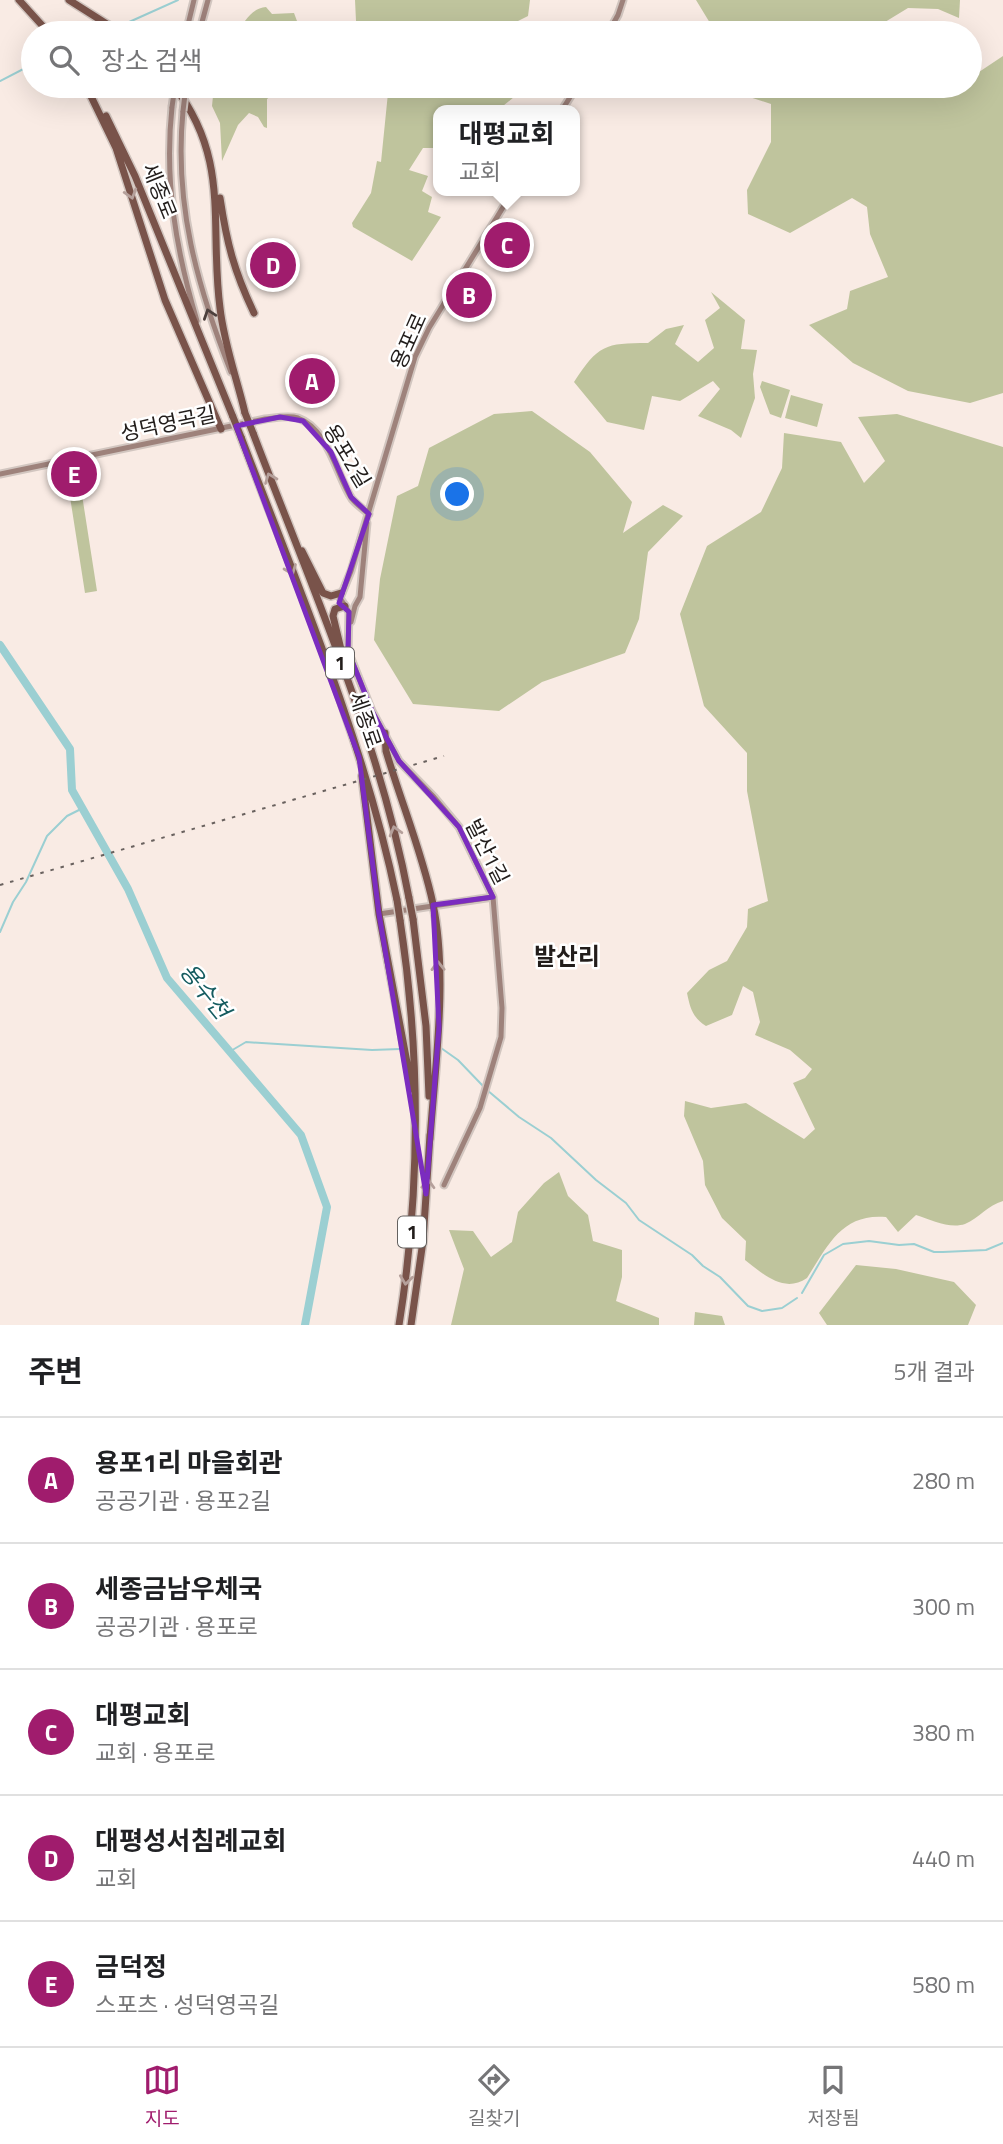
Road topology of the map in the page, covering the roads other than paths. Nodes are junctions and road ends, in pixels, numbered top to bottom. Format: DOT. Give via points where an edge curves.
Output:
graph roads {
  1 [pos="19,0"];
  2 [pos="69,0"];
  3 [pos="194,0"];
  4 [pos="208,0"];
  5 [pos="623,0"];
  6 [pos="38,21"];
  7 [pos="103,21"];
  8 [pos="189,21"];
  9 [pos="202,21"];
  10 [pos="615,21"];
  11 [pos="93,98"];
  12 [pos="94,98"];
  13 [pos="173,98"];
  14 [pos="182,98"];
  15 [pos="185,98"];
  16 [pos="210,160"];
  17 [pos="510,196"];
  18 [pos="254,313"];
  19 [pos="220,387"];
  20 [pos="242,401"];
  21 [pos="296,418"];
  22 [pos="220,429"];
  23 [pos="0,474"];
  24 [pos="280,505"];
  25 [pos="368,516"];
  26 [pos="342,592"];
  27 [pos="359,594"];
  28 [pos="346,606"];
  29 [pos="355,606"];
  30 [pos="347,639"];
  31 [pos="352,698"];
  32 [pos="385,733"];
  33 [pos="359,757"];
  34 [pos="493,897"];
  35 [pos="433,905"];
  36 [pos="379,914"];
  37 [pos="432,1063"];
  38 [pos="412,1065"];
  39 [pos="444,1185"];
  40 [pos="399,1325"];
  41 [pos="411,1325"];
  1 -- 6 [label="highway"];
  2 -- 7 [label="highway"];
  3 -- 8 [label="street"];
  4 -- 9 [label="street"];
  5 -- 10 [label="street"];
  11 -- 22 [label="highway, one-way" via="116,148 165,300"];
  12 -- 19 [label="highway, 세종로 / 1" via="135,176"];
  13 -- 19 [label="street, bridge" via="169,177 178,247"];
  14 -- 16 [label="highway, 세종로 / 1" via="197,120"];
  20 -- 15 [label="street, one-way, bridge" via="199,284 190,246 181,177"];
  16 -- 18 [label="highway" via="228,247"];
  16 -- 20 [label="highway, 세종로 / 1" via="216,199 219,307"];
  17 -- 25 [label="street, 용포로" via="421,344"];
  19 -- 33 [label="highway, 세종로 / 1, one-way, bridge"];
  24 -- 20 [label="highway, 세종로 / 1, one-way, bridge"];
  21 -- 22 [label="street, 성덕영곡길"];
  21 -- 25 [label="street, 용포2길" via="322,440 351,497"];
  22 -- 23 [label="street, 성덕영곡길"];
  24 -- 26 [label="highway" via="320,588 327,595"];
  24 -- 31 [label="highway, 세종로 / 1"];
  25 -- 26 [label="street"];
  25 -- 27 [label="street"];
  26 -- 27 [label="street" via="352,588"];
  26 -- 28 [label="street"];
  27 -- 29 [label="street"];
  28 -- 29 [label="street"];
  28 -- 30 [label="street"];
  28 -- 31 [label="highway" via="335,609 332,616"];
  29 -- 30 [label="street"];
  30 -- 32 [label="street, 발산1길" via="353,668"];
  37 -- 31 [label="highway, 세종로 / 1, one-way, bridge" via="400,848"];
  32 -- 34 [label="street, 발산1길" via="399,761 458,827"];
  32 -- 35 [label="highway"];
  33 -- 36 [label="highway"];
  33 -- 38 [label="highway, 세종로 / 1, bridge" via="397,900"];
  34 -- 35 [label="street"];
  34 -- 39 [label="street, 발산1길" via="502,1022 498,1052 480,1108"];
  35 -- 36 [label="street"];
  37 -- 35 [label="highway, one-way" via="439,1027"];
  36 -- 38 [label="highway"];
  41 -- 37 [label="highway, 세종로 / 1, one-way" via="424,1230"];
  38 -- 40 [label="highway, 세종로 / 1, one-way" via="417,1138"];
}
